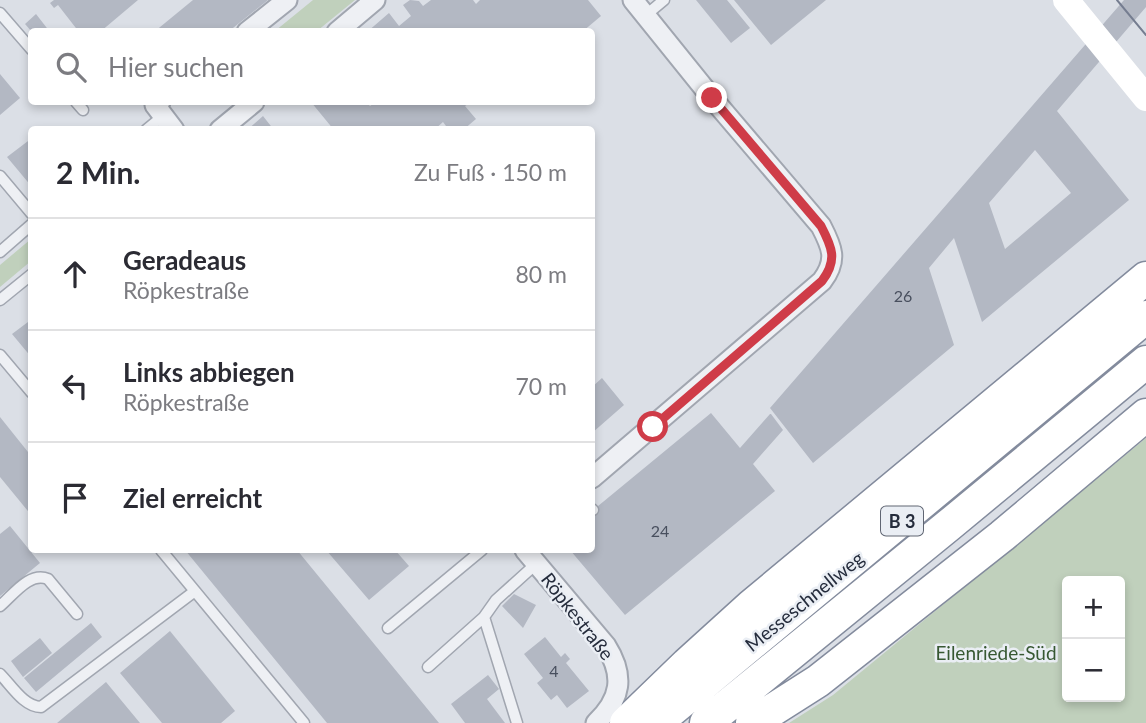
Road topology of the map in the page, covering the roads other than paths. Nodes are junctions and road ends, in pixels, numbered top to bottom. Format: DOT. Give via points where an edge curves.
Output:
graph roads {
  1 [pos="286,0"];
  2 [pos="375,0"];
  3 [pos="664,0"];
  4 [pos="1066,0"];
  5 [pos="639,7"];
  6 [pos="0,13"];
  7 [pos="252,28"];
  8 [pos="342,28"];
  9 [pos="28,45"];
  10 [pos="1146,98"];
  11 [pos="250,105"];
  12 [pos="225,126"];
  13 [pos="0,176"];
  14 [pos="28,209"];
  15 [pos="28,228"];
  16 [pos="0,252"];
  17 [pos="28,277"];
  18 [pos="1146,278"];
  19 [pos="0,300"];
  20 [pos="1146,317"];
  21 [pos="0,355"];
  22 [pos="1146,362"];
  23 [pos="28,388"];
  24 [pos="1146,415"];
  25 [pos="595,475"];
  26 [pos="163,553"];
  27 [pos="478,553"];
  28 [pos="531,556"];
  29 [pos="195,591"];
  30 [pos="0,606"];
  31 [pos="77,614"];
  32 [pos="484,617"];
  33 [pos="388,628"];
  34 [pos="428,667"];
  35 [pos="0,674"];
  36 [pos="304,723"];
  37 [pos="517,723"];
  38 [pos="596,723"];
  39 [pos="626,723"];
  40 [pos="656,723"];
  41 [pos="706,723"];
  42 [pos="752,723"];
  1 -- 7 [label="street"];
  2 -- 8 [label="street"];
  3 -- 5 [label="lane"];
  4 -- 10 [label="main road"];
  5 -- 25 [label="street" via="821,226 833,259 822,281"];
  6 -- 9 [label="lane"];
  11 -- 12 [label="street"];
  13 -- 14 [label="lane"];
  15 -- 16 [label="lane"];
  17 -- 19 [label="lane"];
  18 -- 39 [label="highway" via="751,606"];
  20 -- 40 [label="highway, Messeschnellweg / B 3"];
  21 -- 23 [label="lane"];
  22 -- 41 [label="highway, Messeschnellweg / B 3"];
  24 -- 42 [label="highway" via="829,673"];
  26 -- 29 [label="lane"];
  27 -- 33 [label="lane"];
  28 -- 32 [label="lane"];
  28 -- 38 [label="street, Röpkestraße" via="606,646 617,668 617,693"];
  29 -- 35 [label="lane" via="41,707 25,701"];
  29 -- 36 [label="lane"];
  30 -- 31 [label="lane" via="41,576"];
  32 -- 34 [label="lane"];
  32 -- 37 [label="lane"];
}
